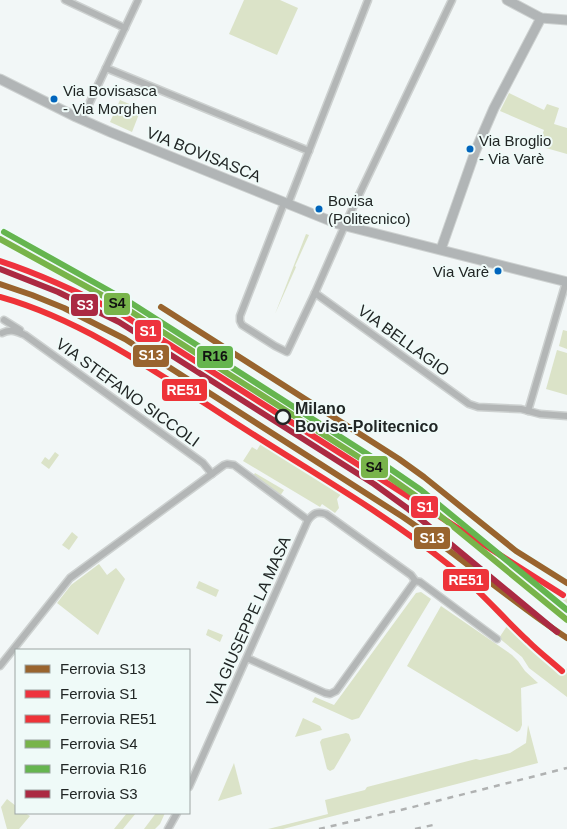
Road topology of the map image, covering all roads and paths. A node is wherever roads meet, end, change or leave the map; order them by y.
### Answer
1 (65, 0) edge
2 (138, 0) edge
3 (368, 0) edge
4 (452, 0) edge
5 (507, 0) edge
6 (541, 18) junction
7 (567, 20) edge
8 (125, 28) junction
9 (106, 68) junction
10 (0, 79) edge
11 (82, 120) junction
12 (309, 151) junction
13 (286, 203) junction
14 (345, 226) junction
15 (441, 249) junction
16 (567, 281) edge
17 (315, 293) junction
18 (2, 318) edge
19 (1, 334) edge
20 (25, 335) junction
21 (528, 411) junction
22 (567, 416) edge
23 (212, 474) junction
24 (308, 520) junction
25 (415, 581) junction
26 (497, 639) dead end
27 (247, 658) junction
28 (0, 666) edge
29 (190, 785) edge
30 (176, 814) edge
31 (168, 829) edge

1 - 8 street
2 - 8 street
3 - 12 street
4 - 14 street
5 - 6 street
6 - 7 street
6 - 15 street
8 - 9 street
9 - 11 street
9 - 12 street
10 - 11 street, VIA BOVISASCA
11 - 13 street, VIA BOVISASCA
12 - 13 street
13 - 14 street, VIA BOVISASCA
13 - 17 street
14 - 15 street, VIA BOVISASCA
14 - 17 street
15 - 16 street, VIA BOVISASCA
16 - 21 street
17 - 21 street, VIA BELLAGIO
18 - 19 street
18 - 20 street, VIA STEFANO SICCOLI
19 - 20 street
20 - 23 street, VIA STEFANO SICCOLI
21 - 22 street
23 - 24 street
23 - 28 street
24 - 25 street
24 - 27 street, VIA GIUSEPPE LA MASA
25 - 26 street
25 - 27 street
27 - 29 street, VIA GIUSEPPE LA MASA
30 - 31 street

